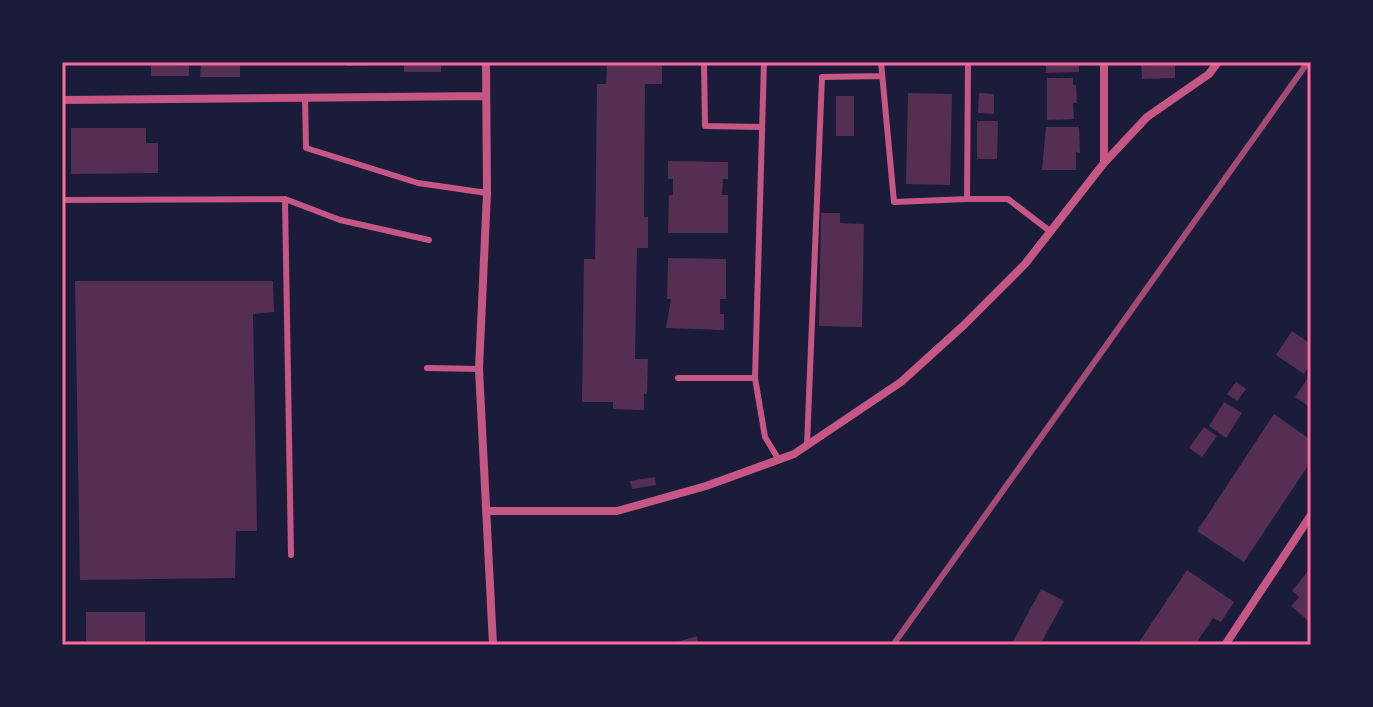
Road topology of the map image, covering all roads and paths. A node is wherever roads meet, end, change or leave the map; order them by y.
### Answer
1 (486, 62) edge
2 (704, 62) edge
3 (764, 62) edge
4 (881, 62) edge
5 (968, 62) edge
6 (1104, 62) edge
7 (1218, 62) edge
8 (882, 76) junction
9 (486, 96) junction
10 (305, 97) junction
11 (62, 100) edge
12 (762, 127) junction
13 (1104, 163) junction
14 (487, 193) junction
15 (285, 199) junction
16 (967, 199) junction
17 (62, 200) edge
18 (1051, 232) junction
19 (429, 240) dead end
20 (427, 368) dead end
21 (479, 369) junction
22 (678, 378) dead end
23 (755, 378) junction
24 (807, 445) junction
25 (779, 460) junction
26 (486, 511) junction
27 (1311, 515) edge
28 (291, 555) dead end
29 (493, 645) edge
30 (1225, 645) edge

1 - 9 street
2 - 12 lane
3 - 12 lane
4 - 8 lane
5 - 16 lane
6 - 13 street
7 - 13 street
8 - 16 lane
8 - 24 lane
9 - 10 street
9 - 14 street
10 - 11 street
10 - 14 lane
12 - 23 lane
13 - 18 street
14 - 21 street
15 - 17 lane
15 - 19 lane
15 - 28 lane
16 - 18 lane
18 - 24 street
20 - 21 lane
21 - 26 street
22 - 23 lane
23 - 25 lane
24 - 25 street
25 - 26 street
26 - 29 street
27 - 30 street

